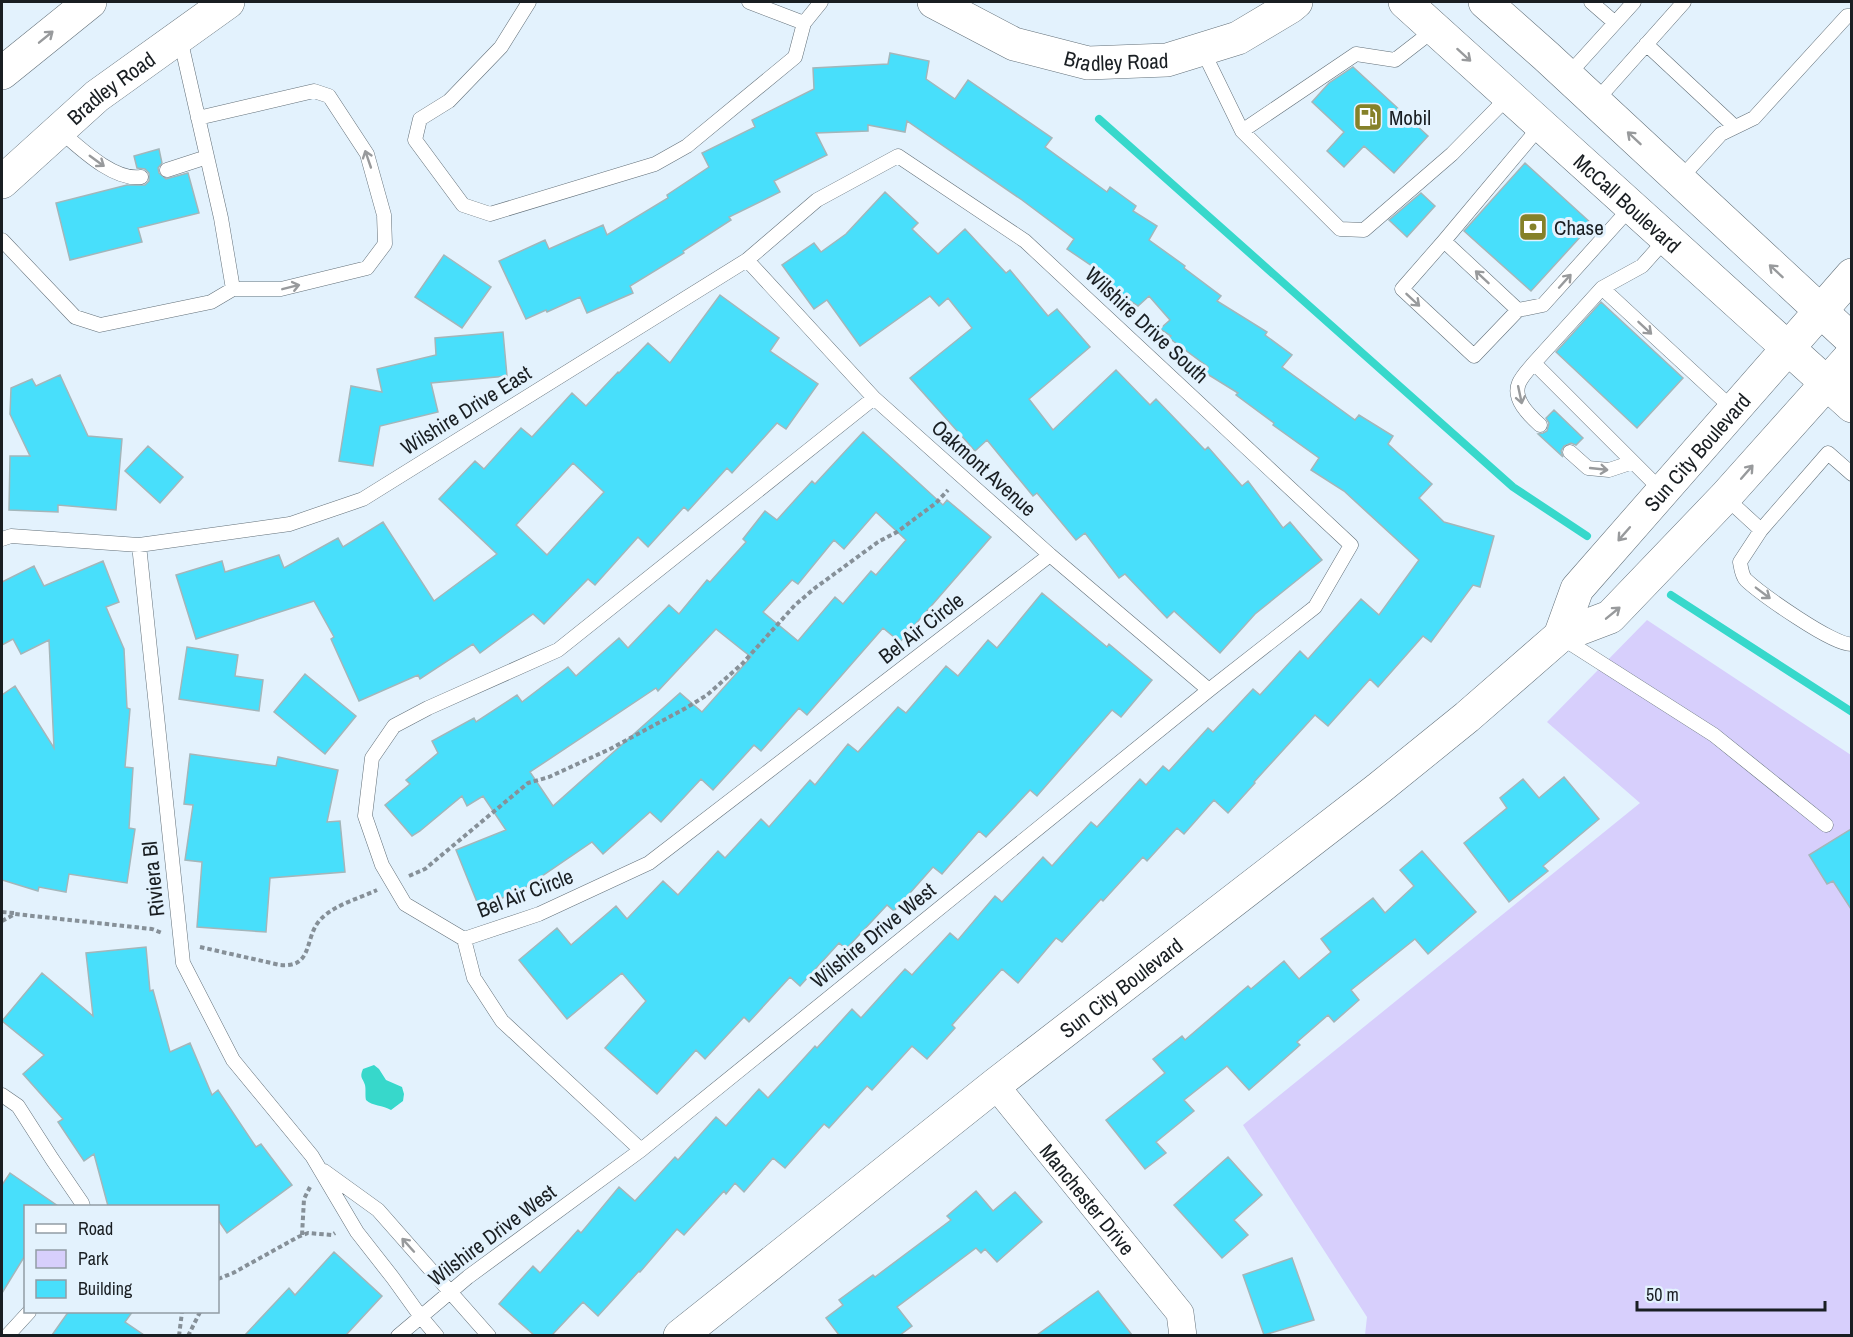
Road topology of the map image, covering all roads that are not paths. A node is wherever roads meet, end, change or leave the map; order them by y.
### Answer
1 (90, 2) edge
2 (228, 2) edge
3 (530, 2) edge
4 (749, 2) edge
5 (821, 2) edge
6 (934, 2) edge
7 (1296, 2) edge
8 (1405, 2) edge
9 (1485, 2) edge
10 (1591, 2) edge
11 (1634, 2) edge
12 (1684, 2) edge
13 (1851, 16) edge
14 (804, 22) junction
15 (1614, 22) junction
16 (1435, 29) junction
17 (179, 36) junction
18 (1646, 44) junction
19 (1202, 50) junction
20 (2, 73) edge
21 (1567, 76) junction
22 (1509, 96) junction
23 (1595, 102) junction
24 (198, 118) junction
25 (1542, 124) junction
26 (1735, 127) junction
27 (59, 130) junction
28 (1242, 131) junction
29 (898, 156) joint
30 (207, 157) junction
31 (167, 170) dead end
32 (141, 177) dead end
33 (1679, 180) junction
34 (2, 182) edge
35 (1632, 206) junction
36 (1667, 238) junction
37 (2, 240) edge
38 (1444, 241) junction
39 (747, 260) junction
40 (1851, 275) edge
41 (1602, 288) junction
42 (233, 289) junction
43 (1518, 310) junction
44 (1819, 311) junction
45 (1851, 340) edge
46 (1787, 347) junction
47 (1851, 355) edge
48 (1534, 363) junction
49 (1826, 382) junction
50 (874, 399) junction
51 (1851, 406) edge
52 (1733, 409) junction
53 (1540, 424) dead end
54 (1570, 452) dead end
55 (1633, 462) junction
56 (1851, 474) edge
57 (1662, 490) junction
58 (1725, 497) junction
59 (1761, 530) junction
60 (2, 539) edge
61 (139, 545) junction
62 (1351, 545) joint
63 (1050, 555) junction
64 (1560, 636) junction
65 (1851, 644) edge
66 (1209, 690) junction
67 (1827, 825) dead end
68 (465, 939) junction
69 (995, 1085) junction
70 (2, 1095) edge
71 (641, 1150) junction
72 (320, 1168) junction
73 (83, 1205) edge
74 (450, 1292) junction
75 (27, 1313) edge
76 (421, 1317) junction
77 (1181, 1324) edge
78 (7, 1335) edge
79 (398, 1335) edge
80 (437, 1335) edge
81 (489, 1335) edge
82 (680, 1335) edge

20 -> 1 main road
2 - 17 main road, Bradley Road
3 - 14 lane
4 - 14 lane
5 - 14 lane
6 - 19 main road, Bradley Road
7 - 19 main road, Bradley Road
8 - 16 main road, McCall Boulevard
9 - 21 main road
10 - 15 lane
11 - 15 lane
12 - 18 lane
13 - 26 lane
15 - 21 lane
16 -> 22 main road, McCall Boulevard
16 - 28 lane
17 - 24 lane
17 - 27 main road, Bradley Road
18 - 23 lane
18 - 26 lane
19 - 28 lane
21 - 23 main road
22 - 25 main road, McCall Boulevard
22 - 28 lane
33 -> 23 main road
24 - 30 lane
42 -> 24 lane
25 - 35 main road, McCall Boulevard
25 - 38 lane
26 - 33 lane
27 -> 32 lane
27 - 34 main road, Bradley Road
29 - 39 lane, Wilshire Drive East
29 - 62 lane, Wilshire Drive South
30 - 31 lane
30 - 42 lane
44 -> 33 main road
35 - 36 main road, McCall Boulevard
43 -> 35 lane
36 - 41 lane
36 - 46 main road, McCall Boulevard
37 - 42 lane
43 -> 38 lane
38 -> 43 lane
39 - 50 lane, Oakmont Avenue
39 - 61 lane, Wilshire Drive East
40 - 44 main road, Sun City Boulevard
41 - 48 lane
41 -> 52 lane
44 - 45 main road
44 - 46 main road, Sun City Boulevard
46 - 49 main road, McCall Boulevard
46 - 52 main road, Sun City Boulevard
47 - 49 main road, Sun City Boulevard
48 -> 53 lane
48 - 55 lane
49 - 51 main road, McCall Boulevard
58 -> 49 main road, Sun City Boulevard
50 - 63 lane, Oakmont Avenue
50 - 68 lane, Bel Air Circle
52 - 57 main road, Sun City Boulevard
54 -> 55 lane
55 - 57 lane
56 - 59 lane
57 -> 64 main road, Sun City Boulevard
58 - 59 lane
64 -> 58 main road, Sun City Boulevard
59 -> 65 lane
60 - 61 lane, Wilshire Drive East
61 - 72 lane, Riviera Bl
62 - 66 lane, Wilshire Drive West
63 - 66 lane, Oakmont Avenue
63 - 68 lane, Bel Air Circle
64 - 67 lane
64 - 69 main road, Sun City Boulevard
66 - 71 lane, Wilshire Drive West
68 - 71 lane
69 - 77 street, Manchester Drive
69 - 82 main road, Sun City Boulevard
70 - 73 lane
71 - 74 lane, Wilshire Drive West
74 -> 72 lane, Riviera Bl
72 - 76 lane, Riviera Bl
74 - 76 lane, Wilshire Drive West
74 - 81 lane, Riviera Bl
75 - 78 lane
76 - 79 lane, Wilshire Drive West
76 - 80 lane, Riviera Bl

